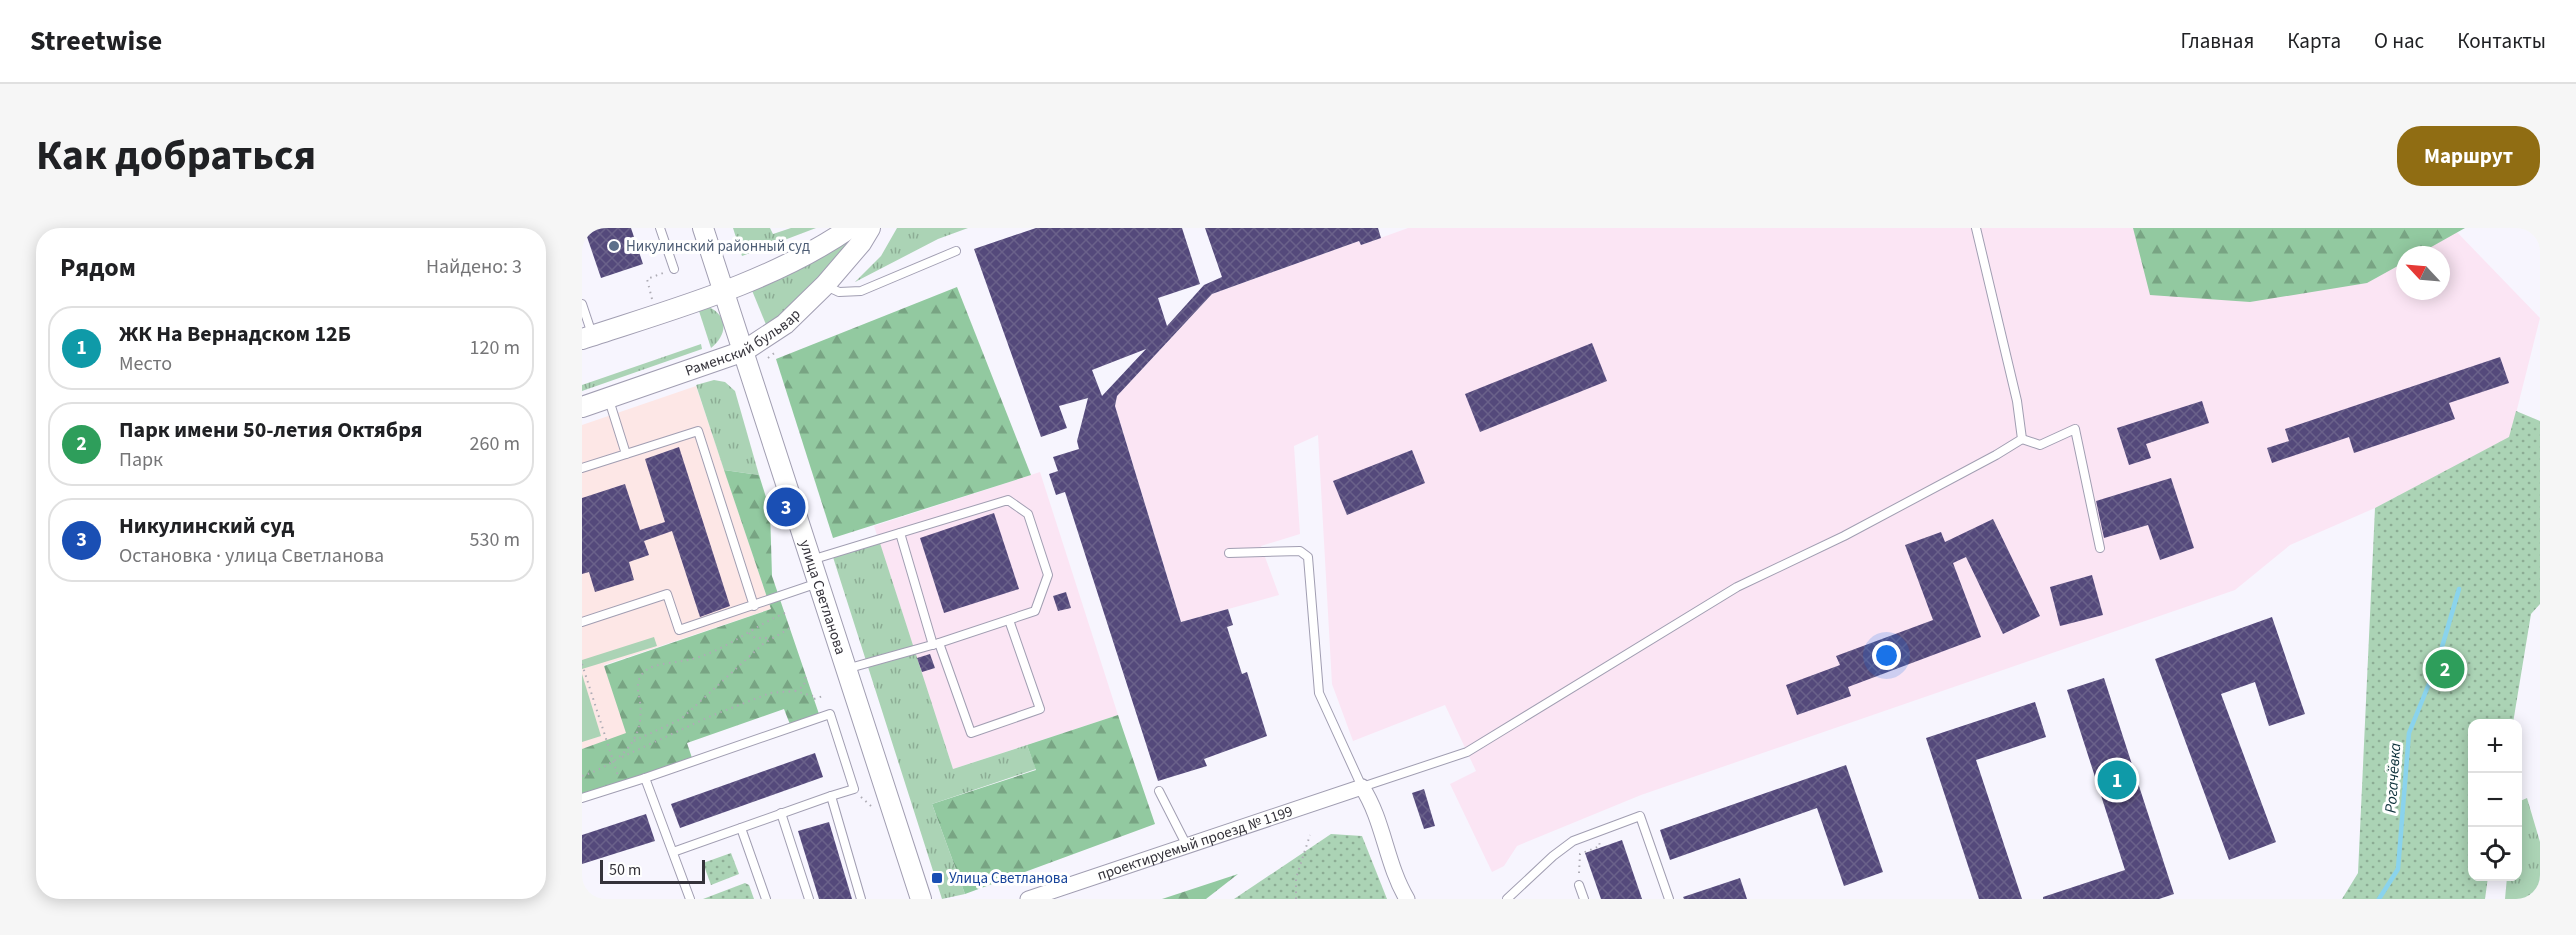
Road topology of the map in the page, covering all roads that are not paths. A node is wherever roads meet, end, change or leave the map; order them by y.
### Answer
1 (660, 228) edge
2 (703, 228) edge
3 (850, 228) edge
4 (870, 228) edge
5 (1976, 228) edge
6 (956, 251) dead end
7 (674, 269) road end
8 (825, 285) junction
9 (724, 291) junction
10 (582, 304) edge
11 (587, 337) edge
12 (744, 351) junction
13 (608, 399) junction
14 (582, 407) edge
15 (2022, 439) junction
16 (626, 454) junction
17 (582, 468) edge
18 (900, 533) junction
19 (2100, 548) dead end
20 (1229, 553) dead end
21 (811, 560) junction
22 (818, 583) junction
23 (754, 606) junction
24 (1009, 620) junction
25 (582, 622) edge
26 (936, 644) junction
27 (845, 670) junction
28 (645, 778) junction
29 (1362, 787) junction
30 (1159, 791) dead end
31 (831, 796) junction
32 (582, 798) edge
33 (781, 813) junction
34 (741, 828) junction
35 (1187, 846) junction
36 (674, 852) junction
37 (1578, 885) road end
38 (690, 899) edge
39 (766, 899) edge
40 (809, 899) edge
41 (861, 899) edge
42 (921, 899) edge
43 (1028, 899) edge
44 (1407, 899) edge
45 (1507, 899) edge
46 (1584, 899) edge
47 (1669, 899) edge

1 - 7 lane
2 - 9 street, улица Светланова
3 - 9 street
4 - 8 street, Раменский бульвар
5 - 15 lane
6 - 8 lane
8 - 12 street, Раменский бульвар
9 - 11 street
9 - 12 street, улица Светланова
10 - 11 lane
12 - 13 street, Раменский бульвар
12 - 21 street, улица Светланова
13 - 14 street, Раменский бульвар
13 - 16 lane
15 - 19 lane
15 - 29 lane
16 - 17 lane
16 - 23 lane
18 - 21 lane
18 - 24 lane
18 - 26 lane
20 - 29 lane
21 - 22 street, улица Светланова
22 - 23 lane
22 - 27 street, улица Светланова
23 - 25 lane
24 - 26 lane
24 - 26 lane
26 - 27 lane
27 - 42 street, улица Светланова
28 - 31 lane
28 - 32 lane
28 - 36 lane
29 - 35 street, проектируемый проезд № 1199
29 - 44 street
30 - 35 lane
31 - 33 lane
31 - 41 lane
33 - 34 lane
33 - 40 lane
34 - 36 lane
34 - 39 lane
35 - 43 street, проектируемый проезд № 1199
36 - 38 lane
37 - 46 lane
45 - 47 lane

